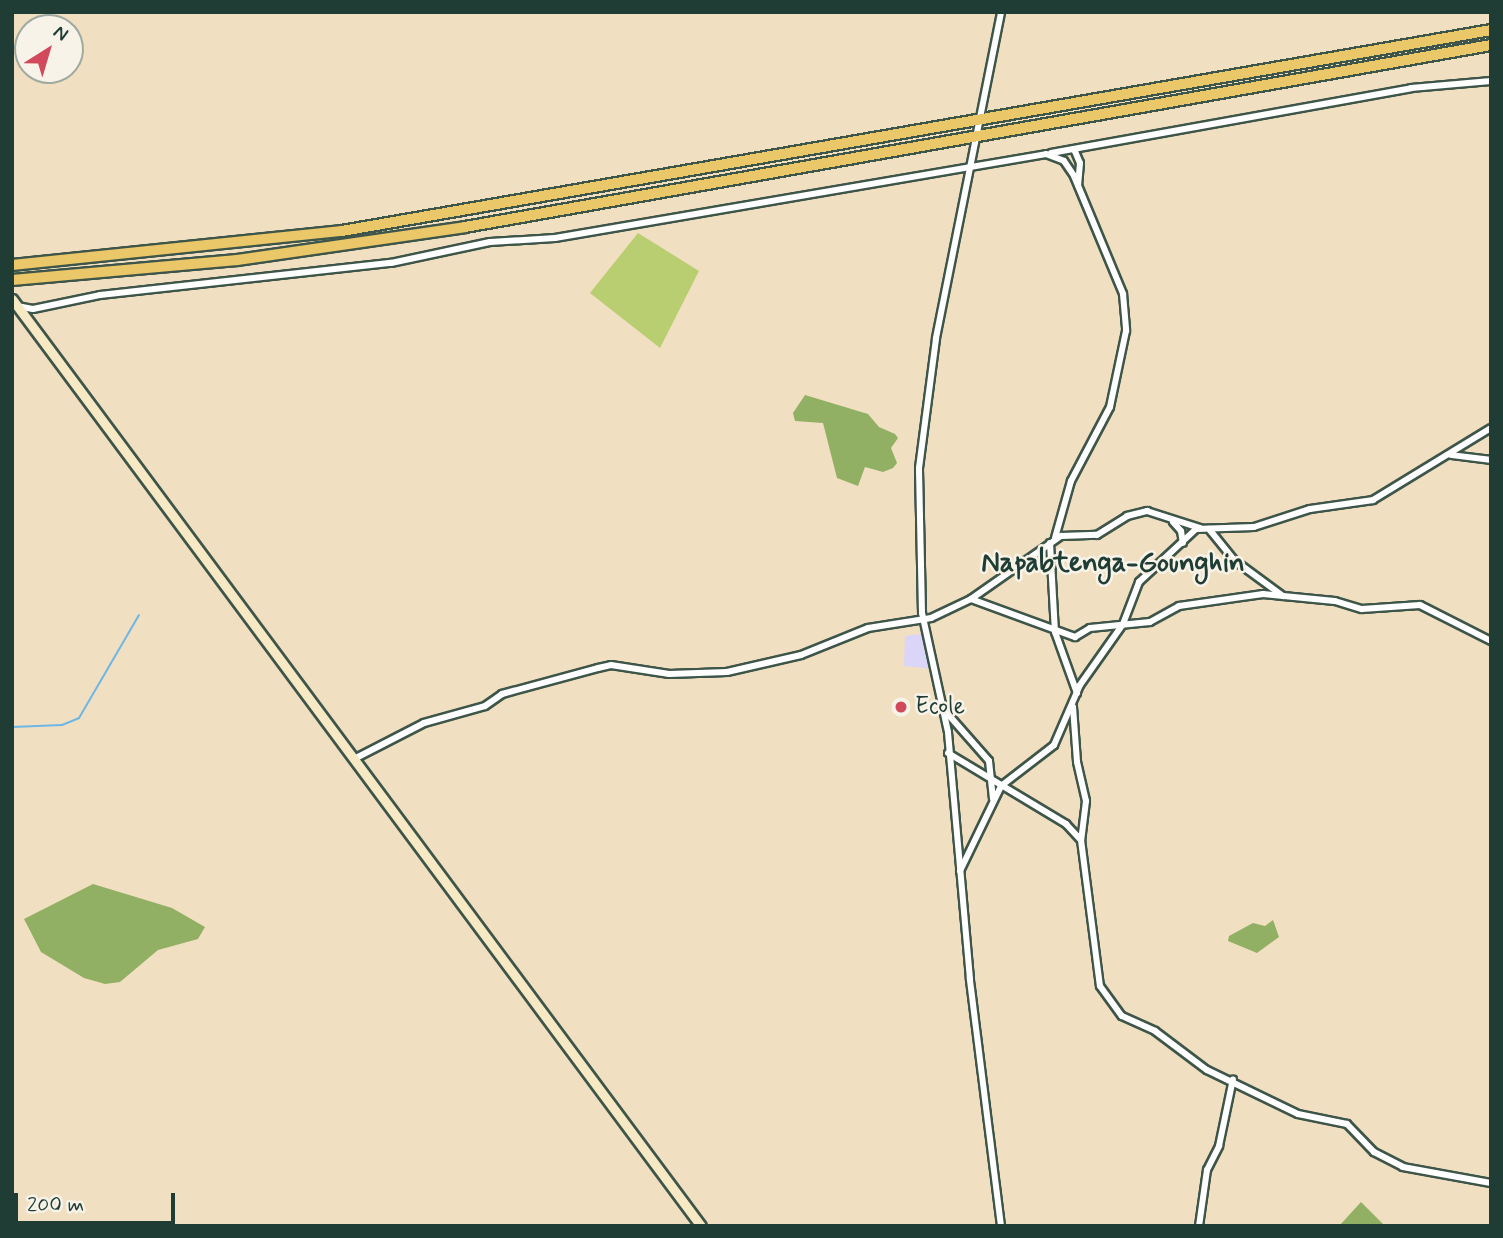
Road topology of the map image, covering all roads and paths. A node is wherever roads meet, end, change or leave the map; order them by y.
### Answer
1 (1001, 12) edge
2 (1491, 30) edge
3 (1491, 45) edge
4 (1491, 81) edge
5 (981, 119) junction
6 (978, 135) junction
7 (1074, 149) junction
8 (1046, 154) junction
9 (971, 166) junction
10 (1078, 187) junction
11 (12, 265) edge
12 (12, 280) edge
13 (15, 303) edge
14 (1491, 428) edge
15 (1451, 455) junction
16 (1491, 460) edge
17 (1172, 522) junction
18 (1200, 528) junction
19 (1209, 529) junction
20 (1052, 541) junction
21 (1182, 544) junction
22 (1285, 597) junction
23 (971, 599) junction
24 (924, 619) junction
25 (1123, 624) junction
26 (1055, 632) junction
27 (1491, 641) edge
28 (1077, 693) junction
29 (1073, 707) junction
30 (945, 710) junction
31 (947, 752) junction
32 (356, 758) junction
33 (994, 778) junction
34 (1002, 784) junction
35 (993, 800) junction
36 (1081, 840) junction
37 (959, 872) junction
38 (1233, 1079) junction
39 (1491, 1183) edge
40 (701, 1226) edge
41 (1000, 1226) edge
42 (1199, 1226) edge

1 - 5 street
2 - 5 highway
3 - 6 highway
4 - 7 street
5 - 6 street
5 - 11 highway
6 - 9 street
6 - 12 highway
7 - 8 street
7 - 10 street
8 - 9 street
8 - 10 street
9 - 13 street
9 - 24 street
10 - 20 street
13 - 32 street
14 - 15 street
15 - 16 street
15 - 19 street
17 - 18 street
17 - 20 street
17 - 21 street
18 - 19 street
18 - 21 street
19 - 22 street
20 - 23 street
20 - 26 street
21 - 25 street
22 - 25 street
22 - 27 street
23 - 24 street
23 - 26 street
24 - 30 street
24 - 32 street
25 - 26 street
25 - 28 street
26 - 28 street
28 - 29 street
29 - 34 street
29 - 36 street
30 - 31 street
30 - 33 street
31 - 33 street
31 - 37 street
32 - 40 street
33 - 34 street
33 - 35 street
34 - 35 street
34 - 36 street
35 - 37 street
36 - 38 street
37 - 41 street
38 - 39 street
38 - 42 street

